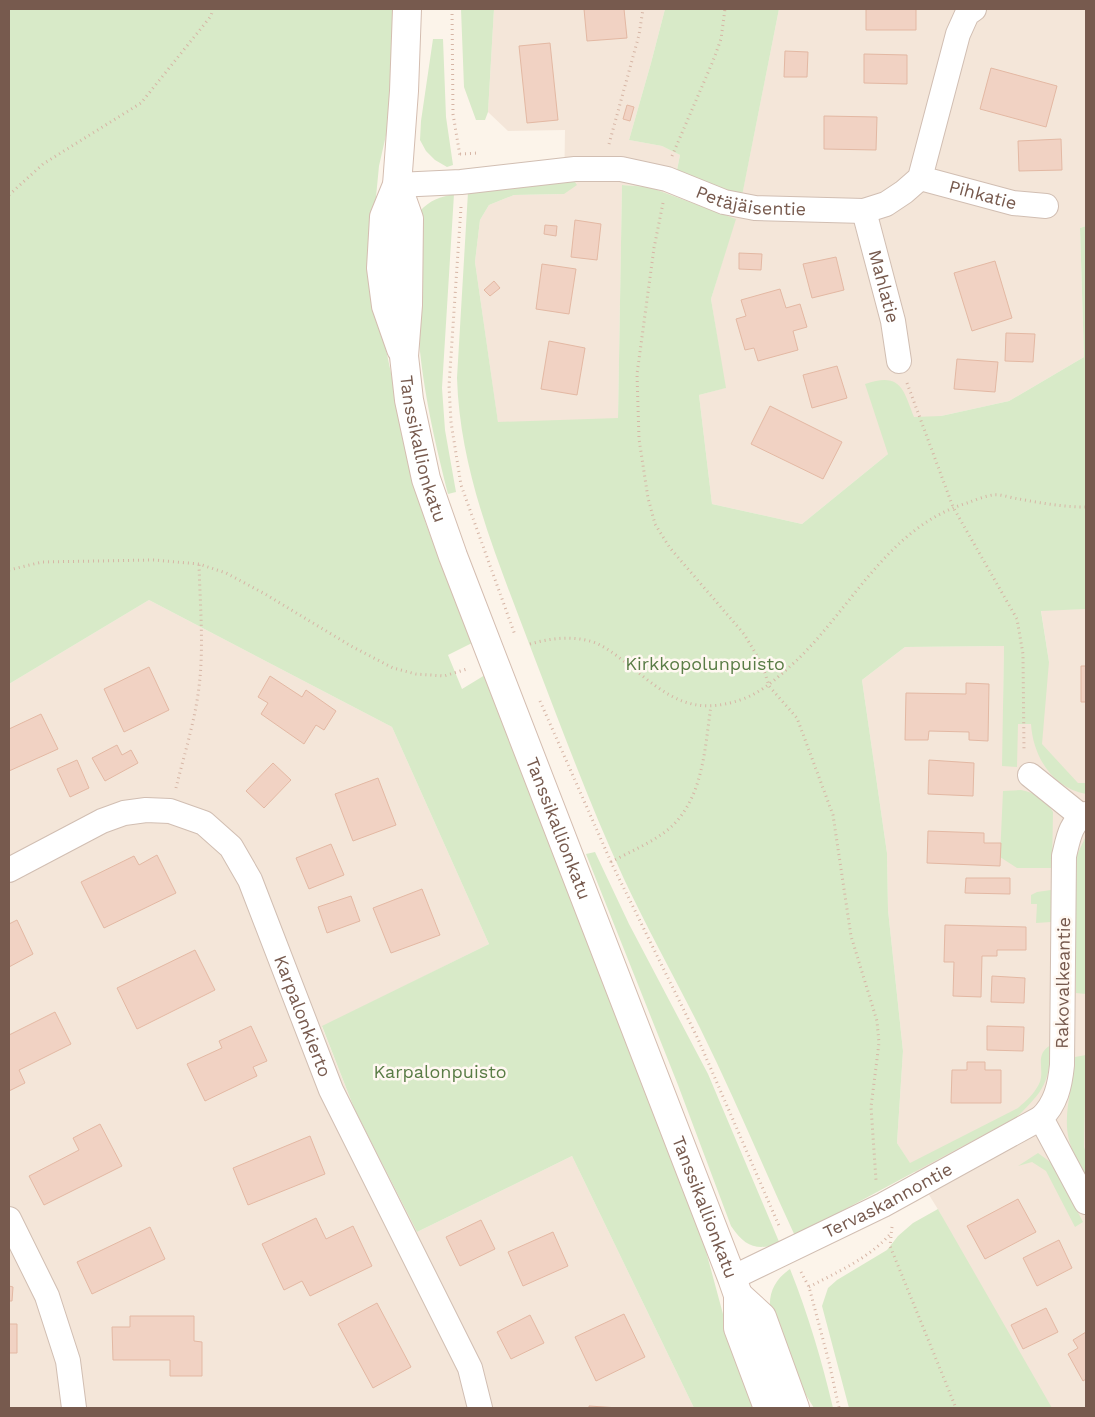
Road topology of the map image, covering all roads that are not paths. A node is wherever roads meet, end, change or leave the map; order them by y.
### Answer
1 (407, 9) edge
2 (974, 9) edge
3 (920, 178) junction
4 (397, 185) junction
5 (1046, 206) dead end
6 (864, 211) junction
7 (899, 361) road end
8 (1030, 775) road end
9 (1084, 815) edge
10 (9, 870) edge
11 (1041, 1118) junction
12 (1086, 1202) edge
13 (9, 1219) edge
14 (735, 1287) junction
15 (74, 1408) edge
16 (480, 1408) edge
17 (768, 1408) edge
18 (795, 1408) edge

1 - 4 street, Tanssikallionkatu
2 - 3 street
3 - 5 street, Pihkatie
3 - 6 street, Petäjäisentie
4 - 6 street, Petäjäisentie
4 - 14 street, Tanssikallionkatu
6 - 7 street, Mahlatie
8 - 9 street, Rakovalkeantie
9 - 11 street, Rakovalkeantie
10 - 16 street, Karpalonkierto
11 - 12 street
11 - 14 street, Tervaskannontie
13 - 15 street
14 - 17 street, Tanssikallionkatu
14 - 18 street, Tanssikallionkatu

